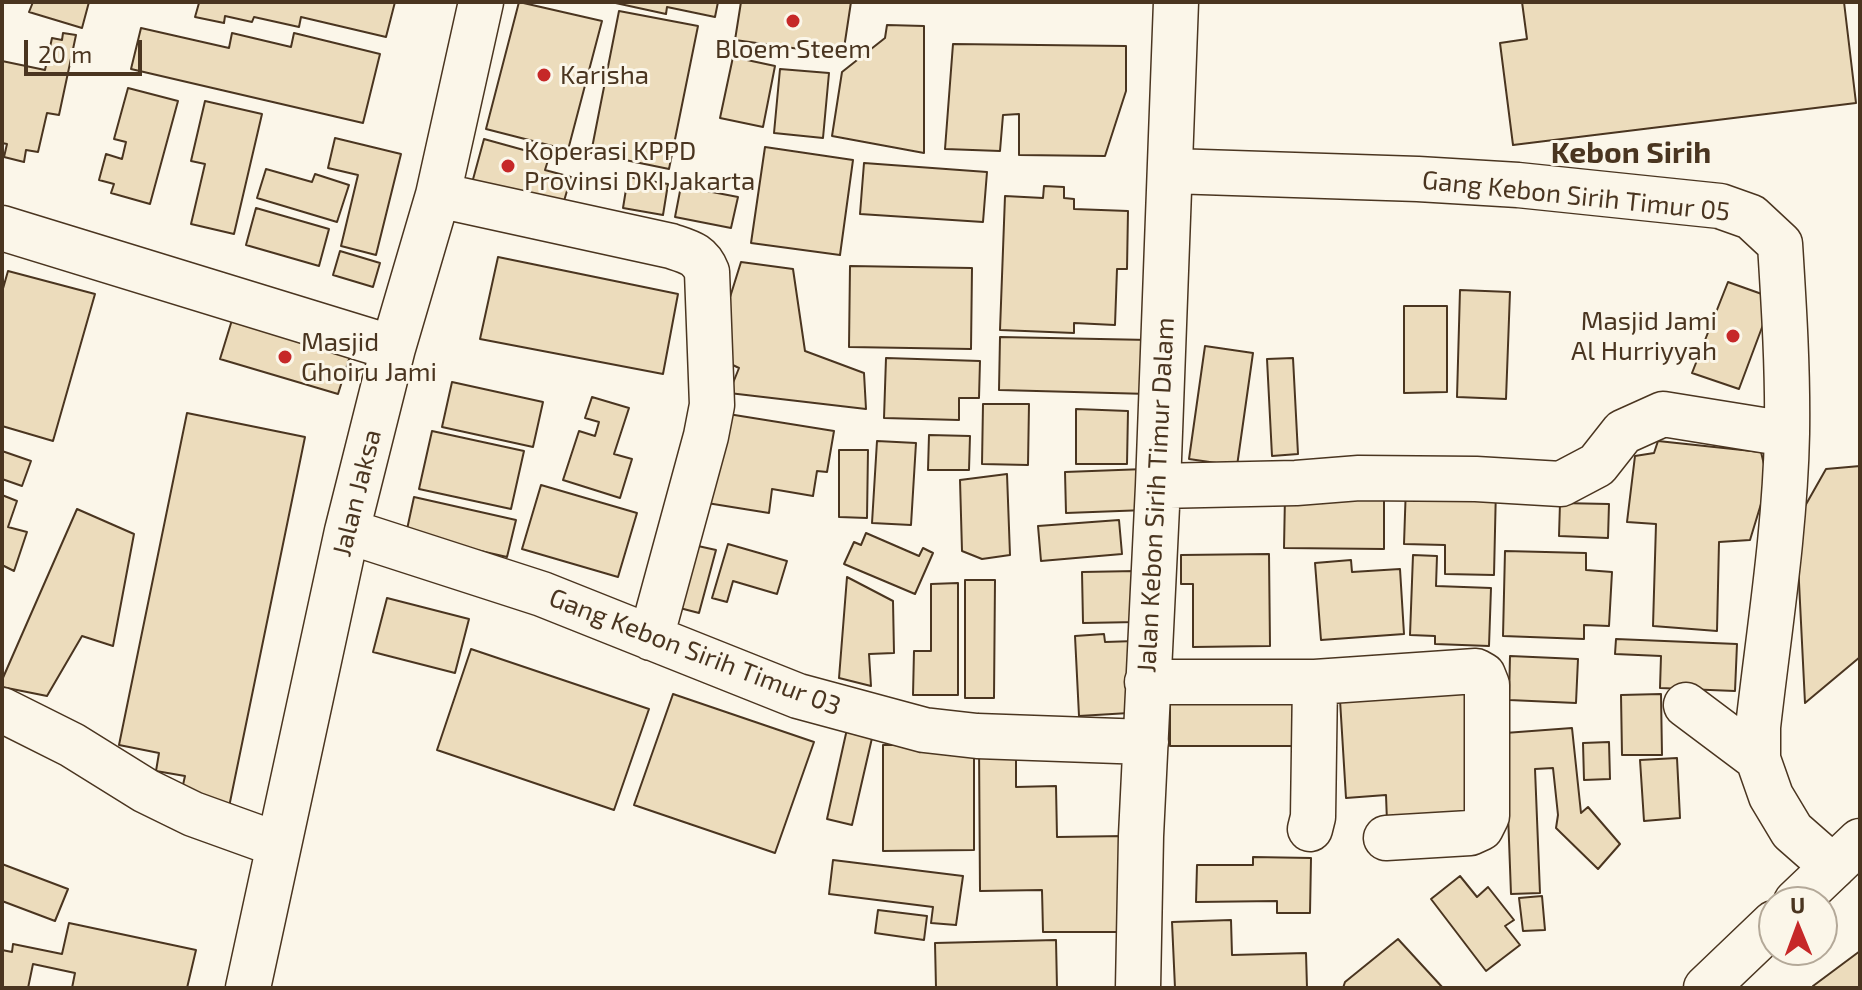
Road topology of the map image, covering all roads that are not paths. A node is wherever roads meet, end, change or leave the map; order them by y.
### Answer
1 (481, 2) edge
2 (1176, 2) edge
3 (1171, 171) junction
4 (438, 195) junction
5 (2, 228) edge
6 (393, 348) junction
7 (1787, 434) junction
8 (1158, 486) junction
9 (347, 531) junction
10 (651, 638) junction
11 (1147, 682) junction
12 (1315, 682) junction
13 (1686, 705) dead end
14 (2, 710) edge
15 (1146, 742) junction
16 (1758, 759) junction
17 (1310, 829) dead end
18 (1386, 838) dead end
19 (279, 845) junction
20 (1847, 854) edge
21 (1813, 886) edge
22 (1758, 938) edge
23 (248, 988) edge
24 (1138, 988) edge
25 (1706, 988) edge

1 - 4 street, Jalan Jaksa
2 - 3 street, Jalan Kebon Sirih Timur Dalam
3 - 7 street, Gang Kebon Sirih Timur 05
3 - 8 street, Jalan Kebon Sirih Timur Dalam
4 - 6 street, Jalan Jaksa
4 - 10 street
5 - 6 street
6 - 9 street, Jalan Jaksa
7 - 8 street
7 - 16 street, Gang Kebon Sirih Timur 05
8 - 11 street, Jalan Kebon Sirih Timur Dalam
9 - 10 street, Gang Kebon Sirih Timur 03
9 - 19 street, Jalan Jaksa
10 - 15 street, Gang Kebon Sirih Timur 03
11 - 12 street
11 - 15 street, Jalan Kebon Sirih Timur Dalam
12 - 17 street
12 - 18 street
13 - 16 street
14 - 19 street
15 - 24 street, Jalan Kebon Sirih Timur Dalam
16 - 20 street
19 - 23 street, Jalan Jaksa
20 - 21 street
22 - 25 street

